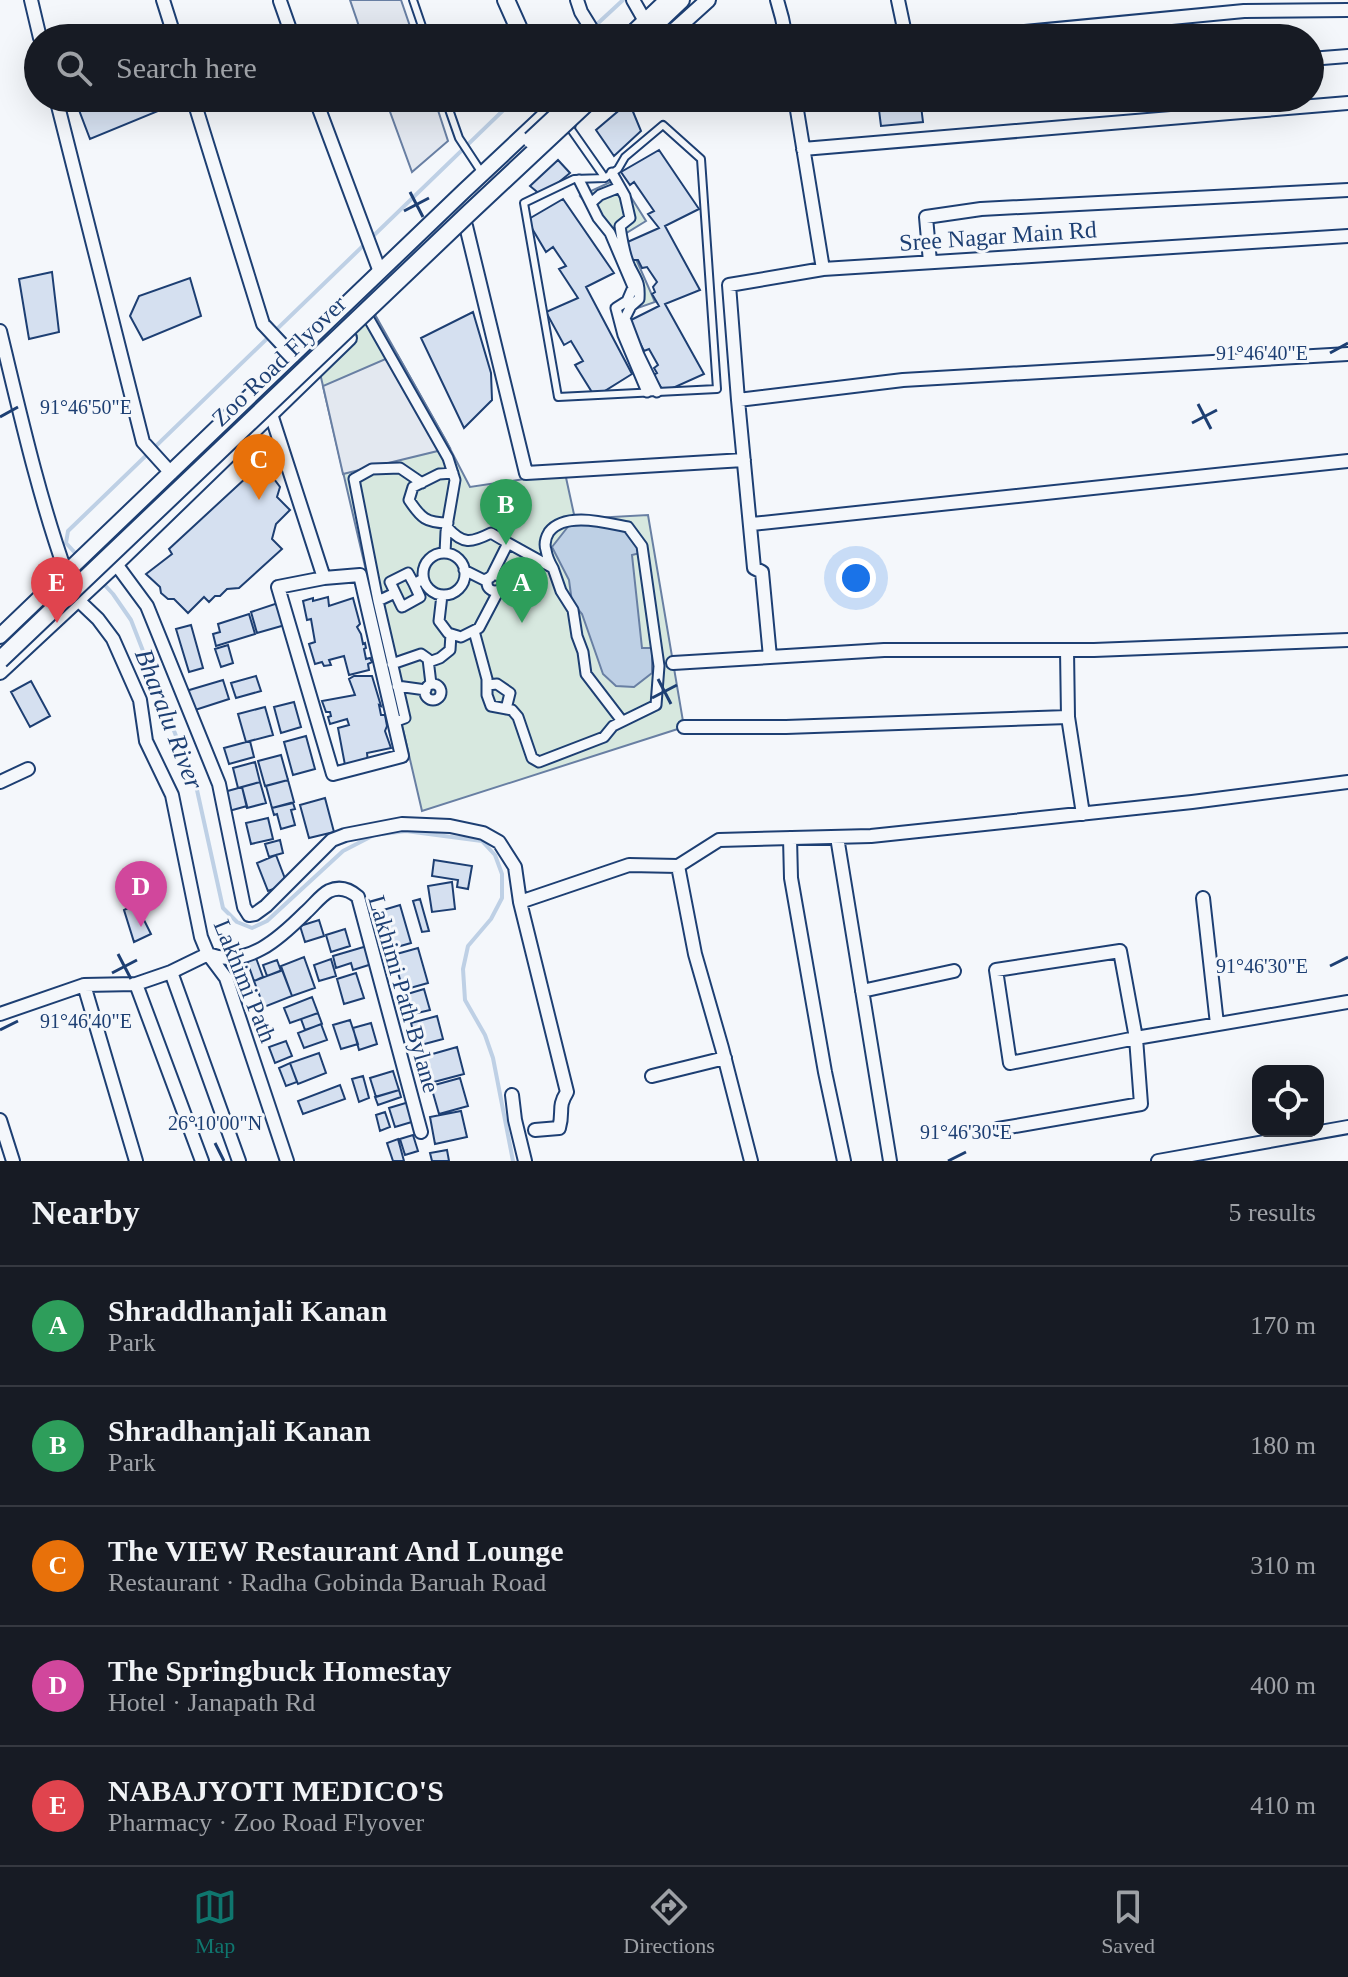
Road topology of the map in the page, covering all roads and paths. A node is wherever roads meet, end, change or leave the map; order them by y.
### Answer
1 (31, 0) edge
2 (163, 0) edge
3 (413, 0) edge
4 (506, 0) edge
5 (577, 0) edge
6 (633, 0) edge
7 (667, 0) edge
8 (681, 0) edge
9 (695, 0) edge
10 (708, 0) edge
11 (777, 0) edge
12 (898, 0) edge
13 (280, 1) edge
14 (1348, 10) edge
15 (684, 22) joint
16 (37, 24) edge
17 (171, 24) edge
18 (288, 24) edge
19 (421, 24) edge
20 (517, 24) edge
21 (588, 24) edge
22 (641, 24) edge
23 (648, 24) edge
24 (651, 24) edge
25 (670, 24) edge
26 (682, 24) edge
27 (783, 24) edge
28 (903, 24) edge
29 (1109, 24) edge
30 (1348, 56) edge
31 (1324, 58) edge
32 (1348, 103) edge
33 (1324, 105) edge
34 (60, 112) edge
35 (197, 112) edge
36 (320, 112) edge
37 (450, 112) edge
38 (544, 112) edge
39 (561, 112) edge
40 (561, 112) edge
41 (577, 112) edge
42 (587, 112) edge
43 (797, 112) edge
44 (1241, 112) edge
45 (570, 128) junction
46 (803, 149) junction
47 (482, 173) junction
48 (608, 175) junction
49 (579, 180) junction
50 (620, 187) junction
51 (1348, 190) edge
52 (591, 203) junction
53 (466, 226) junction
54 (1348, 236) edge
55 (930, 262) junction
56 (823, 269) junction
57 (380, 272) junction
58 (369, 319) junction
59 (0, 331) edge
60 (1348, 354) edge
61 (293, 356) junction
62 (652, 392) junction
63 (738, 400) junction
64 (271, 414) junction
65 (744, 460) junction
66 (1348, 461) edge
67 (171, 473) junction
68 (453, 473) junction
69 (422, 483) junction
70 (752, 524) junction
71 (448, 525) junction
72 (508, 543) junction
73 (445, 553) junction
74 (114, 566) junction
75 (553, 568) junction
76 (68, 570) junction
77 (464, 570) junction
78 (324, 578) junction
79 (488, 581) junction
80 (418, 582) junction
81 (395, 593) junction
82 (83, 595) junction
83 (442, 595) junction
84 (378, 601) junction
85 (474, 631) junction
86 (451, 634) junction
87 (0, 636) edge
88 (1348, 640) edge
89 (1067, 650) junction
90 (770, 657) junction
91 (0, 660) edge
92 (429, 662) junction
93 (673, 663) dead end
94 (392, 664) junction
95 (0, 672) edge
96 (487, 685) junction
97 (397, 686) junction
98 (506, 709) junction
99 (1068, 717) junction
100 (622, 721) junction
101 (394, 722) junction
102 (684, 727) dead end
103 (28, 769) dead end
104 (0, 782) edge
105 (1348, 782) edge
106 (1083, 814) junction
107 (837, 837) junction
108 (790, 838) junction
109 (678, 866) junction
110 (1203, 898) dead end
111 (520, 902) junction
112 (208, 954) junction
113 (954, 971) dead end
114 (171, 972) junction
115 (136, 984) junction
116 (84, 985) junction
117 (862, 991) junction
118 (0, 996) edge
119 (1348, 1002) edge
120 (4, 1012) edge
121 (1217, 1024) junction
122 (1136, 1038) junction
123 (725, 1058) junction
124 (652, 1076) dead end
125 (512, 1095) dead end
126 (0, 1120) edge
127 (1348, 1127) edge
128 (998, 1129) dead end
129 (535, 1130) dead end
130 (421, 1132) dead end
131 (13, 1161) edge
132 (136, 1161) edge
133 (202, 1161) edge
134 (239, 1161) edge
135 (287, 1161) edge
136 (525, 1161) edge
137 (751, 1161) edge
138 (844, 1161) edge
139 (890, 1161) edge
140 (1158, 1161) edge

1 - 16 street
2 - 17 street
3 - 19 lane
4 - 20 main road
5 - 21 street
6 - 22 street
7 - 23 street
8 - 24 main road
9 - 25 main road
10 - 15 street
11 - 27 street
12 - 28 street
13 - 18 street
14 - 29 street
15 - 26 street
30 - 31 street
32 - 33 street
34 - 67 street
35 - 61 street
36 - 57 street
37 - 47 lane
38 - 47 street
39 - 87 main road, Zoo Road Flyover, bridge
40 - 45 main road
41 - 91 main road, Zoo Road Flyover, bridge
42 - 45 street
43 - 46 street
44 - 46 street
45 - 48 lane
45 - 53 street
46 - 56 street
47 - 57 street
48 - 49 lane
48 - 50 street
48 - 62 lane
49 - 52 street
49 - 62 lane
50 - 52 street
50 - 62 street
51 - 55 street
52 - 62 street
53 - 58 street
53 - 65 street
54 - 55 street, Sree Nagar Main Rd
55 - 56 street, Sree Nagar Main Rd
56 - 63 street, Sree Nagar Main Rd
57 - 61 street
58 - 64 street
58 - 68 street
59 - 76 street
60 - 63 street
61 - 67 street
63 - 65 street
64 - 74 street
64 - 78 street
65 - 70 street
66 - 70 street
67 - 76 street
68 - 69 street
68 - 71 street
69 - 71 street
69 - 84 street
70 - 90 street
71 - 72 street
71 - 73 street
72 - 75 street
72 - 79 street
73 - 77 street
73 - 80 street
74 - 82 street
74 - 111 street
75 - 100 street
75 - 100 street
76 - 87 street
77 - 79 street
77 - 83 street
78 - 101 street
78 - 101 street
79 - 85 street
80 - 81 street
80 - 81 street
80 - 83 street
81 - 84 street
82 - 95 street
82 - 112 street, Lakhimi Path
83 - 86 street
84 - 94 street
85 - 86 street
85 - 96 street
86 - 92 street
88 - 89 street
89 - 90 street
89 - 99 street
90 - 93 street
92 - 94 street
92 - 97 street
94 - 97 street
96 - 98 street
96 - 98 street
97 - 101 street
98 - 100 street
99 - 102 street
99 - 106 street
103 - 104 street
105 - 106 street
106 - 107 street
107 - 108 street
107 - 117 street
108 - 109 street
108 - 138 street
109 - 111 street
109 - 123 street
110 - 121 street
111 - 129 street
112 - 114 street
112 - 130 street, Lakhimi Path Bylane
112 - 135 street, Lakhimi Path
113 - 117 street
114 - 115 street
114 - 134 street
115 - 116 street
115 - 133 street
116 - 120 street
116 - 132 street
117 - 139 street
118 - 120 street
119 - 121 street
121 - 122 street
122 - 122 street
122 - 128 street
123 - 124 street
123 - 137 street
125 - 136 street
126 - 131 street
127 - 140 street

